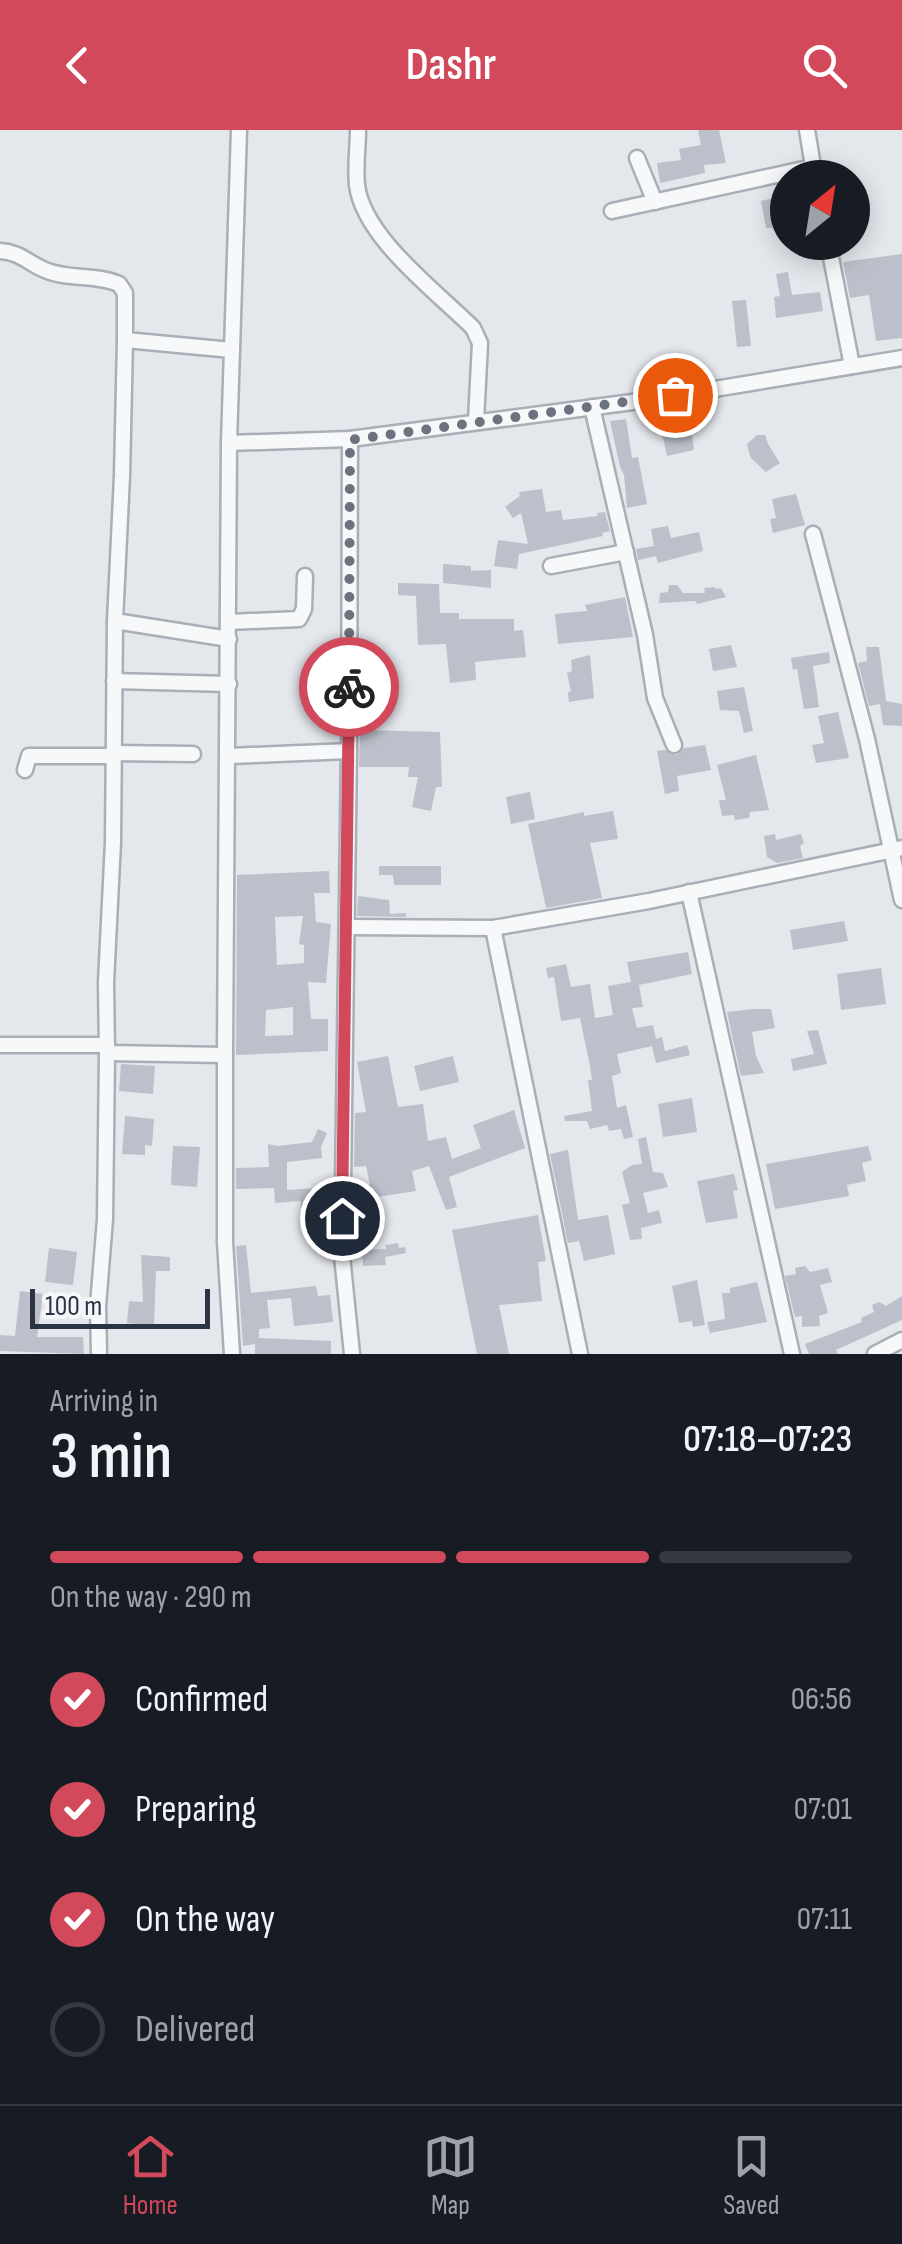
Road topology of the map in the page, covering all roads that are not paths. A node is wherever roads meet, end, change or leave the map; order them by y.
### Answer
1 (239, 130) edge
2 (358, 130) edge
3 (807, 130) edge
4 (637, 158) dead end
5 (812, 160) edge
6 (770, 180) edge
7 (655, 202) junction
8 (612, 212) dead end
9 (0, 251) edge
10 (831, 260) edge
11 (124, 340) junction
12 (232, 350) junction
13 (902, 358) edge
14 (852, 366) junction
15 (592, 408) junction
16 (476, 421) junction
17 (350, 440) junction
18 (230, 442) junction
19 (813, 534) dead end
20 (626, 552) junction
21 (551, 566) dead end
22 (305, 576) dead end
23 (114, 621) junction
24 (229, 622) junction
25 (229, 639) junction
26 (114, 681) junction
27 (229, 684) junction
28 (674, 744) dead end
29 (349, 751) junction
30 (114, 754) junction
31 (193, 754) dead end
32 (230, 756) junction
33 (25, 770) dead end
34 (897, 849) edge
35 (689, 892) junction
36 (902, 900) edge
37 (347, 928) junction
38 (493, 928) junction
39 (0, 1044) edge
40 (107, 1049) junction
41 (225, 1055) junction
42 (902, 1340) edge
43 (99, 1354) edge
44 (232, 1354) edge
45 (352, 1354) edge
46 (580, 1354) edge
47 (792, 1354) edge
48 (874, 1354) edge

1 - 12 street
2 - 16 street
3 - 5 street
4 - 7 street
6 - 7 street
7 - 8 street
9 - 11 street
10 - 14 street
11 - 12 street
11 - 23 street
12 - 18 street
13 - 14 street
14 - 15 street
15 - 16 street
15 - 20 street
16 - 17 street
17 - 18 street
17 - 29 street
18 - 24 street
19 - 34 street
20 - 21 street
20 - 28 street
22 - 24 street
23 - 25 street
23 - 26 street
24 - 25 street
25 - 27 street
26 - 27 street
26 - 30 street
27 - 32 street
29 - 32 street
29 - 37 street
30 - 31 street
30 - 33 street
30 - 40 street
32 - 41 street
34 - 35 street
34 - 36 street
35 - 38 street
35 - 47 street
37 - 38 street
37 - 45 street
38 - 46 street
39 - 40 street
40 - 41 street
40 - 43 street
41 - 44 street
42 - 48 street

